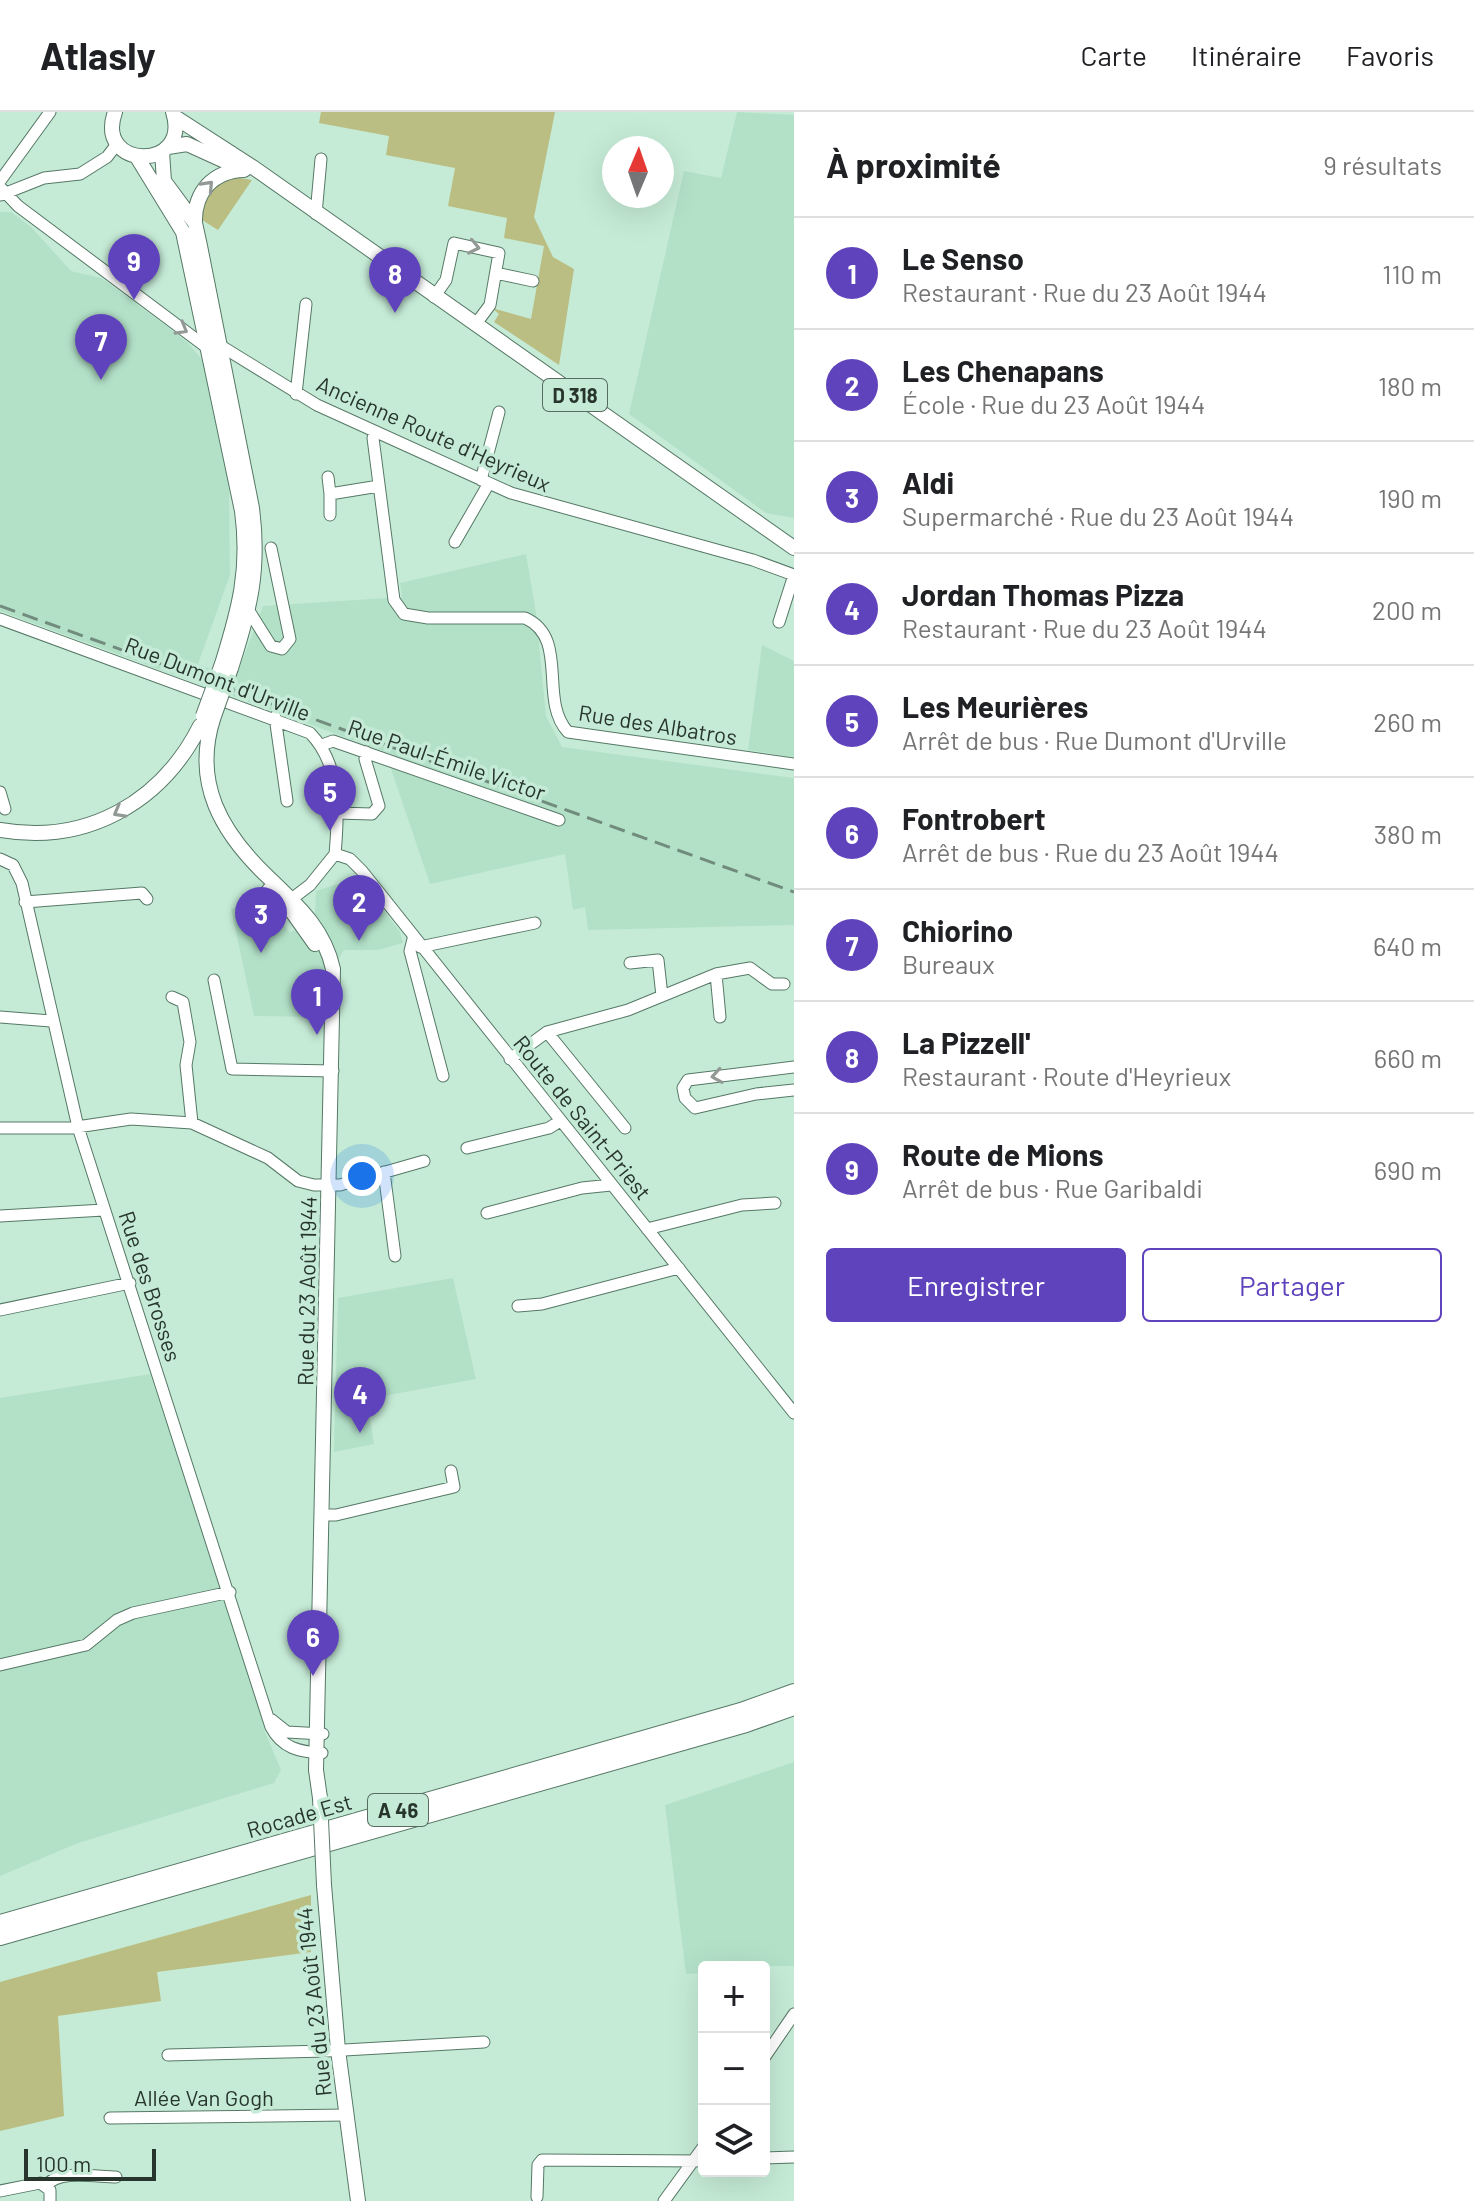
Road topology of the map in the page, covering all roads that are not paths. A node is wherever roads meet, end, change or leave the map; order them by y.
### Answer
1 (50, 112) edge
2 (115, 112) edge
3 (174, 114) edge
4 (117, 144) junction
5 (165, 150) junction
6 (137, 157) junction
7 (321, 159) dead end
8 (245, 170) junction
9 (281, 189) junction
10 (2, 190) edge
11 (316, 214) junction
12 (195, 223) junction
13 (496, 273) junction
14 (533, 281) dead end
15 (434, 297) junction
16 (306, 304) dead end
17 (475, 325) junction
18 (215, 348) junction
19 (249, 365) junction
20 (219, 366) junction
21 (296, 394) junction
22 (499, 412) dead end
23 (375, 432) junction
24 (328, 477) dead end
25 (485, 481) junction
26 (379, 486) junction
27 (330, 494) junction
28 (330, 515) dead end
29 (455, 542) dead end
30 (271, 548) dead end
31 (794, 548) edge
32 (245, 605) junction
33 (0, 619) edge
34 (779, 622) dead end
35 (275, 717) junction
36 (205, 720) junction
37 (322, 745) junction
38 (366, 752) junction
39 (794, 764) edge
40 (0, 792) edge
41 (287, 801) dead end
42 (5, 809) dead end
43 (336, 813) junction
44 (559, 820) dead end
45 (0, 830) edge
46 (335, 854) junction
47 (0, 859) edge
48 (147, 899) dead end
49 (25, 902) junction
50 (292, 905) junction
51 (535, 923) dead end
52 (417, 943) junction
53 (630, 963) dead end
54 (716, 974) junction
55 (214, 980) dead end
56 (784, 984) dead end
57 (662, 996) junction
58 (172, 997) dead end
59 (0, 1017) edge
60 (720, 1017) dead end
61 (51, 1021) junction
62 (547, 1032) junction
63 (510, 1059) junction
64 (794, 1067) edge
65 (333, 1071) junction
66 (443, 1076) dead end
67 (794, 1090) edge
68 (560, 1121) junction
69 (192, 1123) junction
70 (78, 1127) junction
71 (0, 1128) edge
72 (625, 1128) dead end
73 (467, 1148) dead end
74 (424, 1161) dead end
75 (384, 1172) junction
76 (330, 1185) junction
77 (611, 1185) junction
78 (775, 1203) dead end
79 (104, 1210) junction
80 (487, 1213) dead end
81 (0, 1216) edge
82 (647, 1229) junction
83 (395, 1256) dead end
84 (679, 1268) junction
85 (130, 1283) junction
86 (518, 1306) dead end
87 (0, 1310) edge
88 (794, 1411) edge
89 (451, 1471) dead end
90 (324, 1515) junction
91 (230, 1592) junction
92 (0, 1665) edge
93 (794, 1692) edge
94 (794, 1707) edge
95 (269, 1717) junction
96 (320, 1734) junction
97 (319, 1753) junction
98 (0, 1923) edge
99 (0, 1937) edge
100 (794, 2014) edge
101 (484, 2042) dead end
102 (770, 2049) edge
103 (338, 2050) junction
104 (168, 2055) dead end
105 (346, 2115) junction
106 (110, 2118) dead end
107 (794, 2157) edge
108 (770, 2158) edge
109 (698, 2161) edge
110 (698, 2162) edge
111 (116, 2177) dead end
112 (46, 2186) junction
113 (0, 2191) edge
114 (537, 2197) dead end
115 (50, 2201) edge
116 (358, 2201) edge
117 (664, 2201) edge

1 - 10 street
2 - 4 main road
3 - 5 main road
3 - 9 main road, D 318
4 - 6 main road
4 - 10 street
5 - 6 main road
5 - 8 main road, D 318
5 - 12 main road
6 - 18 main road
7 - 11 street
8 - 9 main road, D 318
12 -> 8 main road
9 - 11 main road, D 318
10 -> 18 street, Ancienne Route d'Heyrieux
11 - 15 main road, D 318
12 - 18 main road
13 - 14 street
15 -> 13 street
13 - 17 street
15 - 17 main road, D 318
16 - 21 street
17 - 31 main road, D 318
18 - 19 street, Ancienne Route d'Heyrieux
18 - 20 main road
19 - 20 street
19 - 21 street, Ancienne Route d'Heyrieux
20 - 32 main road
21 - 23 street, Ancienne Route d'Heyrieux
22 - 25 street
23 - 25 street, Ancienne Route d'Heyrieux
23 - 26 street, Rue des Albatros
24 - 27 street
25 - 29 street
25 - 34 street, Ancienne Route d'Heyrieux
26 - 27 street
26 - 39 street, Rue des Albatros
27 - 28 street
30 - 32 street
32 - 36 main road, bridge
33 - 35 street, Rue Dumont d'Urville
35 - 37 street, Rue Dumont d'Urville
35 - 41 street
36 -> 45 main road
36 - 50 main road, Rue du 23 Août 1944
37 - 38 street, Rue Paul-Émile Victor
37 - 43 street, Rue Dumont d'Urville
38 - 43 street
38 - 44 street, Rue Paul-Émile Victor
40 - 42 street
43 - 46 street, Rue Dumont d'Urville
46 - 50 street
46 - 52 street, Route de Saint-Priest
47 - 49 street, Rue des Brosses
48 - 49 street
49 - 61 street, Rue des Brosses
50 - 65 main road, Rue du 23 Août 1944
51 - 52 street
52 - 63 street, Route de Saint-Priest
52 - 66 street
53 - 57 street
54 - 56 street
54 - 57 street
54 - 60 street
55 - 65 street
57 - 62 street
58 - 69 street
59 - 61 street
61 - 70 street, Rue des Brosses
62 - 63 street
62 - 72 street
63 - 68 street, Route de Saint-Priest
64 -> 67 street
65 - 76 main road, Rue du 23 Août 1944
68 - 73 street
68 - 77 street, Route de Saint-Priest
69 - 70 street
69 - 76 street
70 - 71 street
70 - 79 street, Rue des Brosses
74 - 75 street
75 - 76 street
75 - 83 street
76 - 90 main road, Rue du 23 Août 1944
77 - 80 street
77 - 82 street, Route de Saint-Priest
78 - 82 street
79 - 81 street
79 - 85 street, Rue des Brosses
82 - 84 street, Route de Saint-Priest
84 - 86 street
84 - 88 street, Route de Saint-Priest
85 - 87 street
85 - 91 street, Rue des Brosses
89 - 90 street
90 - 96 main road, Rue du 23 Août 1944
91 - 92 street
91 - 95 street, Rue des Brosses
93 - 98 highway, Rocade Est / A 46
94 - 99 highway, Rocade Est / A 46
95 - 96 street
95 - 97 street, Rue des Brosses
96 - 97 main road, Rue du 23 Août 1944
97 - 103 main road, Rue du 23 Août 1944, bridge
100 - 102 street
101 - 103 street
103 - 104 street
103 - 105 main road, Rue du 23 Août 1944
105 - 106 street, Allée Van Gogh
105 - 116 main road, Rue du 23 Août 1944
107 - 108 street
109 - 114 street
110 - 117 street
111 - 112 street
112 - 113 street
112 - 115 street

